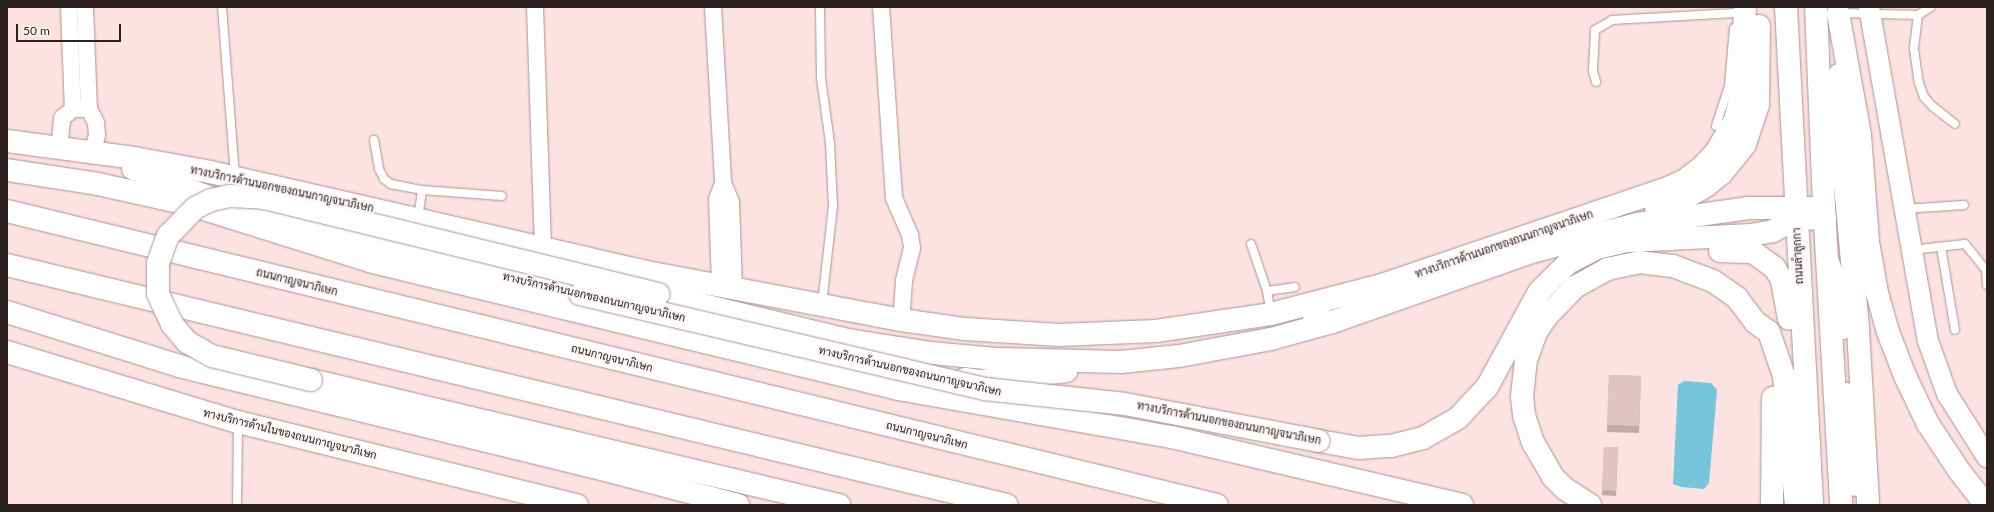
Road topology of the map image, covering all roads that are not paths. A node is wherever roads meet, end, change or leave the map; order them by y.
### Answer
1 (69, 7) edge
2 (85, 7) edge
3 (222, 7) edge
4 (535, 7) edge
5 (713, 7) edge
6 (820, 7) edge
7 (880, 7) edge
8 (1759, 7) edge
9 (1786, 7) edge
10 (1816, 7) edge
11 (1931, 7) edge
12 (1739, 9) edge
13 (1838, 10) edge
14 (1869, 10) edge
15 (1918, 15) junction
16 (1818, 62) junction
17 (1788, 64) junction
18 (1596, 82) dead end
19 (73, 109) junction
20 (89, 109) junction
21 (1955, 124) dead end
22 (1716, 126) dead end
23 (374, 140) dead end
24 (7, 141) edge
25 (59, 149) junction
26 (92, 155) junction
27 (7, 170) edge
28 (235, 177) junction
29 (422, 190) junction
30 (502, 196) dead end
31 (344, 202) junction
32 (1964, 205) dead end
33 (1903, 209) junction
34 (7, 211) edge
35 (389, 212) junction
36 (1718, 212) junction
37 (1824, 213) junction
38 (1796, 214) junction
39 (418, 219) junction
40 (301, 224) junction
41 (1721, 237) junction
42 (1673, 240) junction
43 (1251, 244) dead end
44 (1941, 247) junction
45 (543, 250) junction
46 (1910, 250) junction
47 (1534, 251) junction
48 (1827, 259) junction
49 (7, 265) edge
50 (1987, 271) edge
51 (1987, 285) edge
52 (727, 286) junction
53 (1295, 287) dead end
54 (1267, 291) junction
55 (822, 305) junction
56 (7, 312) edge
57 (1271, 314) junction
58 (901, 320) junction
59 (1332, 322) junction
60 (1756, 322) junction
61 (1955, 330) dead end
62 (7, 352) edge
63 (1121, 362) junction
64 (807, 367) junction
65 (238, 422) junction
66 (1987, 457) edge
67 (546, 501) edge
68 (1806, 501) edge
69 (237, 505) edge
70 (577, 505) edge
71 (738, 505) edge
72 (838, 505) edge
73 (1007, 505) edge
74 (1217, 505) edge
75 (1462, 505) edge
76 (1590, 505) edge
77 (1772, 505) edge
78 (1841, 505) edge
79 (1856, 505) edge
80 (1868, 505) edge
81 (1986, 505) edge

1 - 19 street
2 - 20 street
3 - 28 lane
4 - 45 street
5 - 52 street
6 - 55 lane
7 - 58 street
8 - 47 main road
9 - 17 main road, ถนนลำลูกกา
10 - 16 main road
11 - 15 lane
12 - 18 lane
12 - 22 lane
12 - 57 main road, ทางบริการด้านนอกของถนนกาญจนาภิเษก
13 - 14 lane
13 - 80 main road
13 - 81 main road
14 - 15 lane
14 - 33 street
15 - 21 lane
16 - 17 main road
16 - 37 main road
17 - 38 main road, ถนนลำลูกกา
19 - 20 street
19 - 25 street
20 - 26 street
23 - 29 lane
24 - 25 main road, ทางบริการด้านนอกของถนนกาญจนาภิเษก
25 - 26 main road, ทางบริการด้านนอกของถนนกาญจนาภิเษก
26 - 28 main road, ทางบริการด้านนอกของถนนกาญจนาภิเษก
26 - 40 main road, ทางบริการด้านนอกของถนนกาญจนาภิเษก
27 - 64 main road
28 - 31 main road, ทางบริการด้านนอกของถนนกาญจนาภิเษก
29 - 30 lane
29 - 39 lane
31 - 35 main road, ทางบริการด้านนอกของถนนกาญจนาภิเษก
31 - 40 main road
32 - 33 lane
33 - 46 street
34 - 74 main road, ถนนกาญจนาภิเษก
35 - 39 main road, ทางบริการด้านนอกของถนนกาญจนาภิเษก
35 - 40 main road
36 - 38 main road, ทางบริการด้านนอกของถนนกาญจนาภิเษก
36 - 41 main road
36 - 47 main road, ทางบริการด้านนอกของถนนกาญจนาภิเษก
37 - 38 main road, ทางบริการด้านนอกของถนนกาญจนาภิเษก
37 - 48 main road
38 - 41 main road, ทางบริการด้านนอกของถนนกาญจนาภิเษก
38 - 68 main road, ถนนลำลูกกา
39 - 45 main road, ทางบริการด้านนอกของถนนกาญจนาภิเษก
40 - 42 main road, ทางบริการด้านนอกของถนนกาญจนาภิเษก, bridge
41 - 42 main road, ทางบริการด้านนอกของถนนกาญจนาภิเษก
42 - 68 main road
43 - 54 lane
44 - 46 lane
44 - 50 lane
44 - 61 lane
45 - 52 main road, ทางบริการด้านนอกของถนนกาญจนาภิเษก
46 - 66 street
47 - 59 main road, ทางบริการด้านนอกของถนนกาญจนาภิเษก
48 - 78 main road
48 - 79 main road
49 - 73 main road
50 - 51 lane
52 - 55 main road, ทางบริการด้านนอกของถนนกาญจนาภิเษก
53 - 54 lane
54 - 57 lane
55 - 58 main road, ทางบริการด้านนอกของถนนกาญจนาภิเษก
56 - 71 main road
57 - 58 main road, ทางบริการด้านนอกของถนนกาญจนาภิเษก
57 - 59 main road
59 - 63 main road, ทางบริการด้านนอกของถนนกาญจนาภิเษก
60 - 68 main road
60 - 76 main road
60 - 77 main road
62 - 65 main road, ทางบริการด้านในของถนนกาญจนาภิเษก
63 - 64 main road
63 - 72 main road, bridge
64 - 75 main road
65 - 67 main road, ทางบริการด้านในของถนนกาญจนาภิเษก
65 - 69 lane
67 - 70 main road, ทางบริการด้านในของถนนกาญจนาภิเษก

